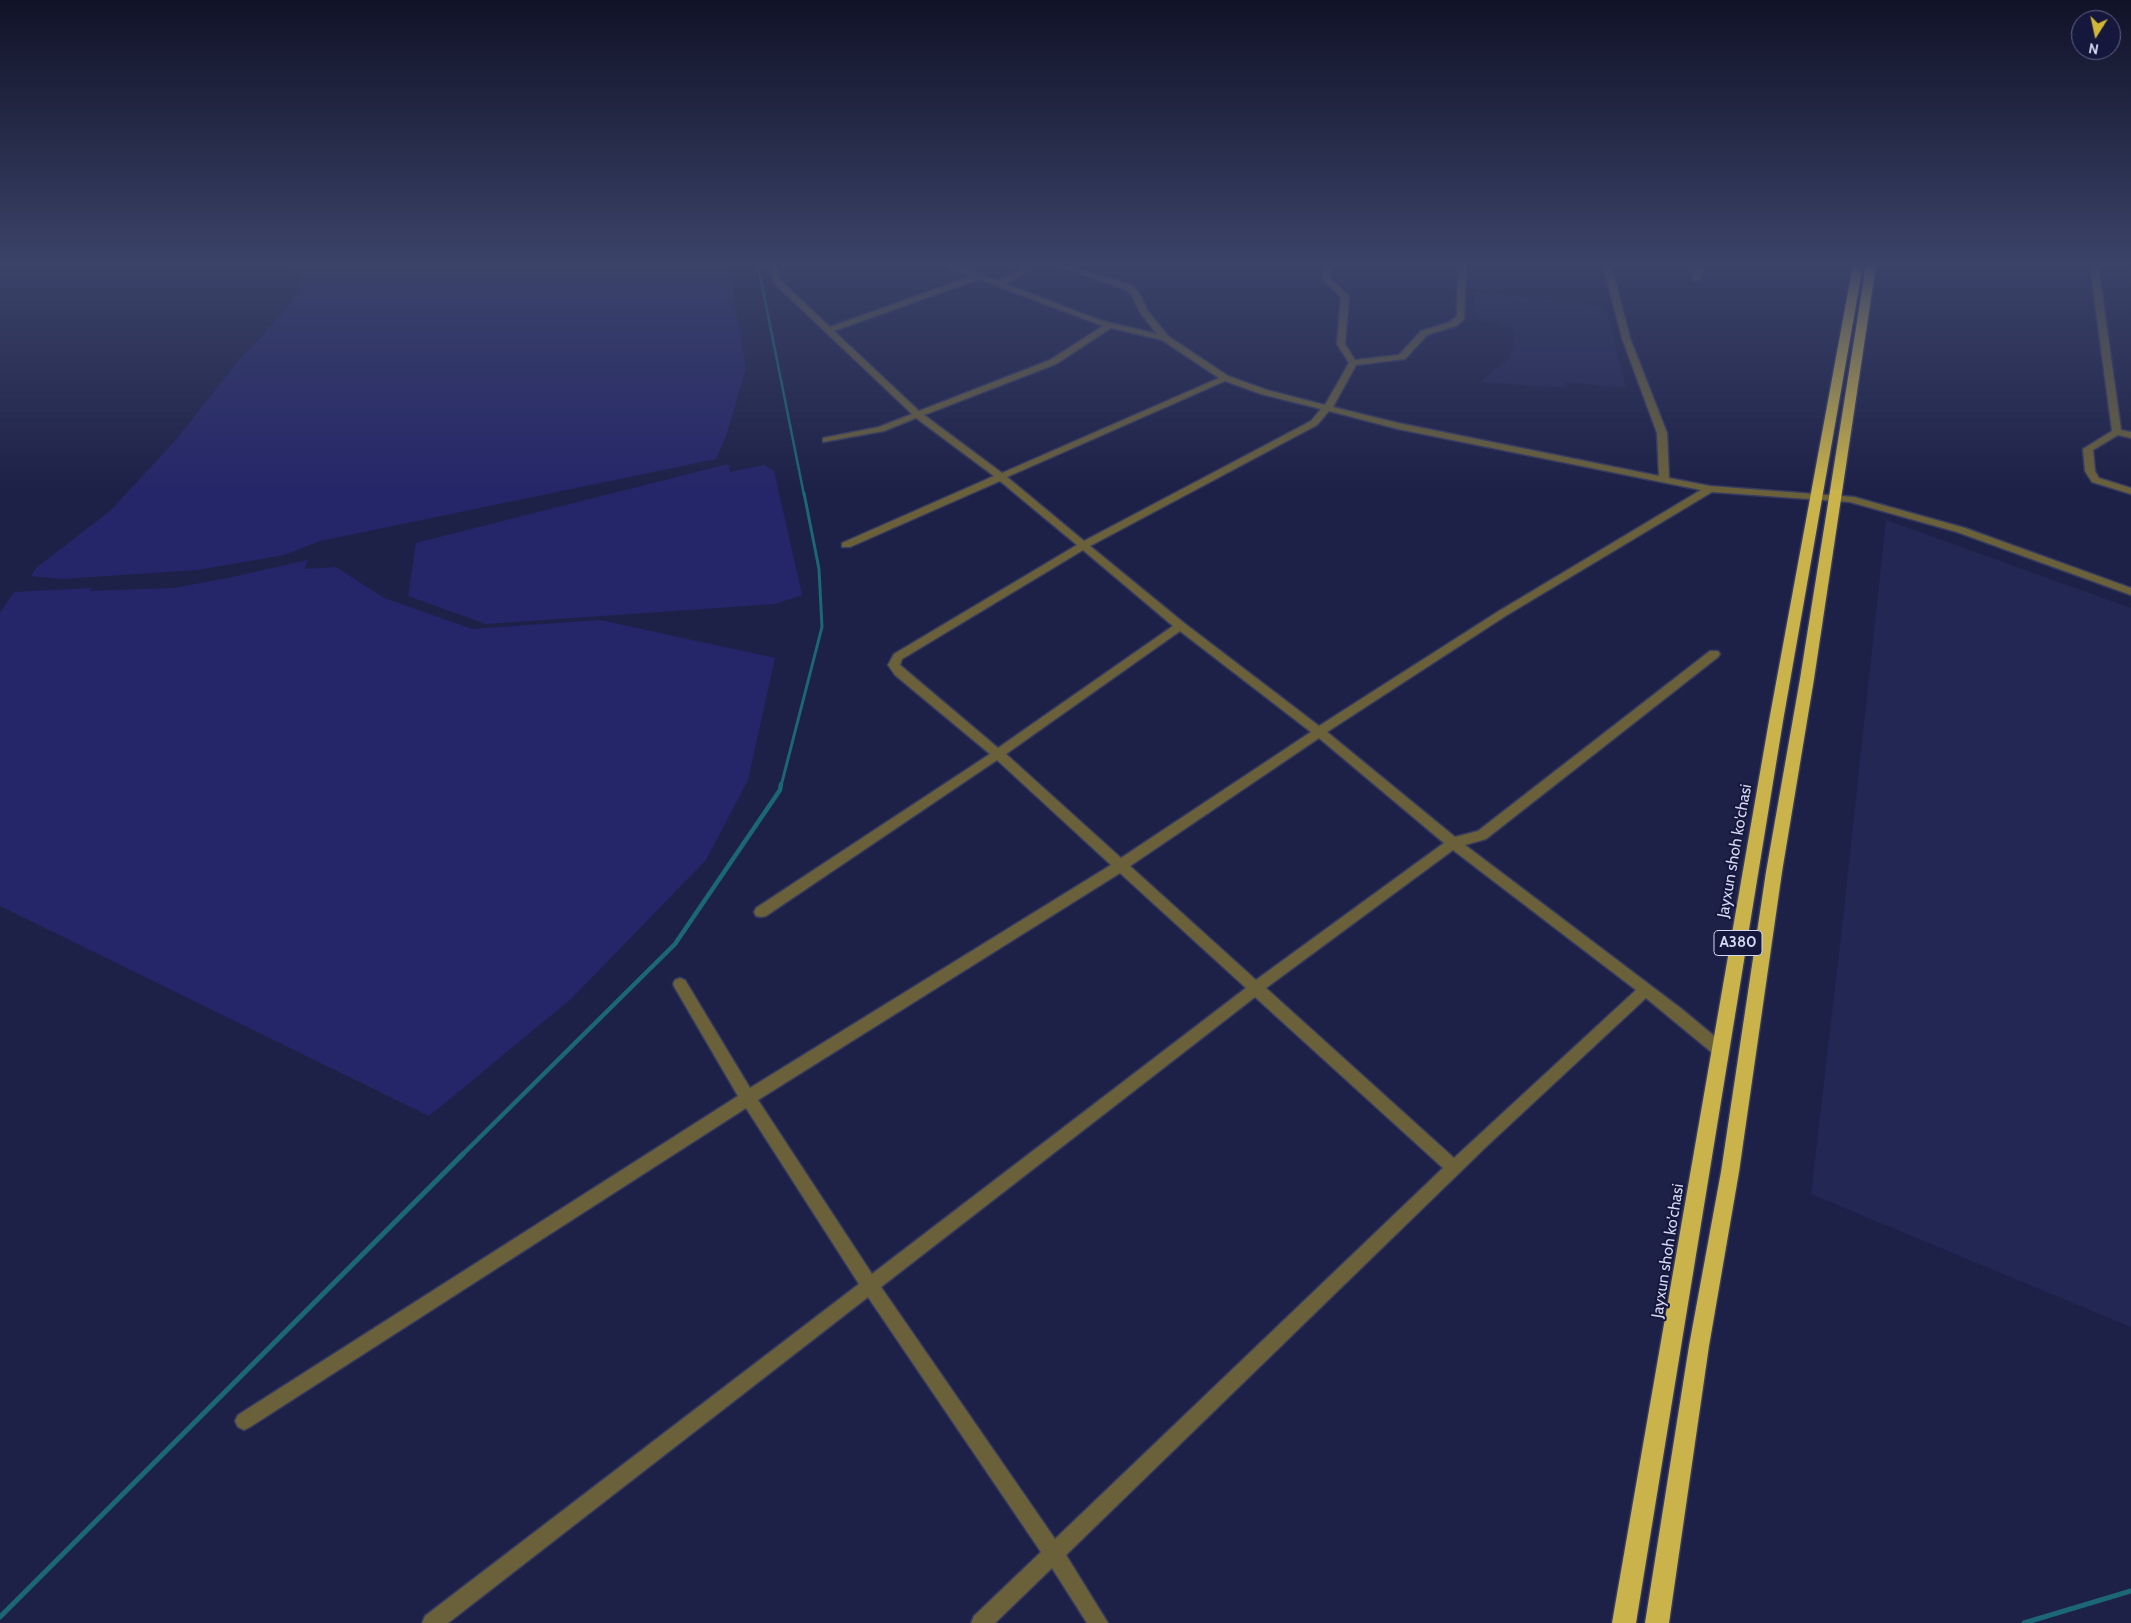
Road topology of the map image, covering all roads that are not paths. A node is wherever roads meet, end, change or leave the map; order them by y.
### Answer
1 (840, 341) edge
2 (1087, 341) edge
3 (1169, 341) edge
4 (1341, 341) edge
5 (1417, 341) edge
6 (1627, 341) edge
7 (1847, 341) edge
8 (1860, 341) edge
9 (2105, 341) edge
10 (1353, 363) junction
11 (1225, 378) junction
12 (1328, 407) junction
13 (919, 416) junction
14 (2117, 432) junction
15 (2131, 435) edge
16 (826, 440) dead end
17 (1000, 476) junction
18 (1664, 478) junction
19 (1710, 489) junction
20 (2131, 491) edge
21 (1826, 496) junction
22 (846, 545) dead end
23 (1083, 546) junction
24 (2131, 592) edge
25 (1180, 626) junction
26 (1714, 654) dead end
27 (1318, 732) junction
28 (998, 754) junction
29 (1453, 842) junction
30 (1120, 866) junction
31 (761, 912) dead end
32 (680, 984) dead end
33 (1256, 988) junction
34 (1645, 990) junction
35 (1720, 1050) junction
36 (748, 1098) junction
37 (1454, 1168) junction
38 (870, 1285) junction
39 (244, 1421) dead end
40 (1054, 1554) junction
41 (432, 1623) edge
42 (981, 1623) edge
43 (1098, 1623) edge
44 (1624, 1623) edge
45 (1657, 1623) edge

1 - 13 street
2 - 13 street
3 - 11 street
4 - 10 street
5 - 10 street
6 - 18 street
7 - 21 highway, Jayxun shoh ko'chasi / A380
8 - 21 highway, Jayxun shoh ko'chasi / A380
9 - 14 street
10 - 12 street
11 - 12 street
11 - 17 street
12 - 18 street
12 - 23 street
13 - 16 street
13 - 17 street
14 - 15 street
14 - 20 street
17 - 22 street
17 - 23 street
18 - 19 street
19 - 21 street
19 - 27 street
21 - 24 street
21 - 35 highway, Jayxun shoh ko'chasi / A380
21 - 45 highway, Jayxun shoh ko'chasi / A380
23 - 25 street
23 - 28 street
25 - 27 street
25 - 28 street
26 - 29 street
27 - 29 street
27 - 30 street
28 - 30 street
28 - 31 street
29 - 33 street
29 - 34 street
30 - 33 street
30 - 36 street
32 - 36 street
33 - 37 street
33 - 38 street
34 - 35 street
34 - 37 street
35 - 44 highway, Jayxun shoh ko'chasi / A380
36 - 38 street
36 - 39 street
37 - 40 street
38 - 40 street
38 - 41 street
40 - 42 street
40 - 43 street

